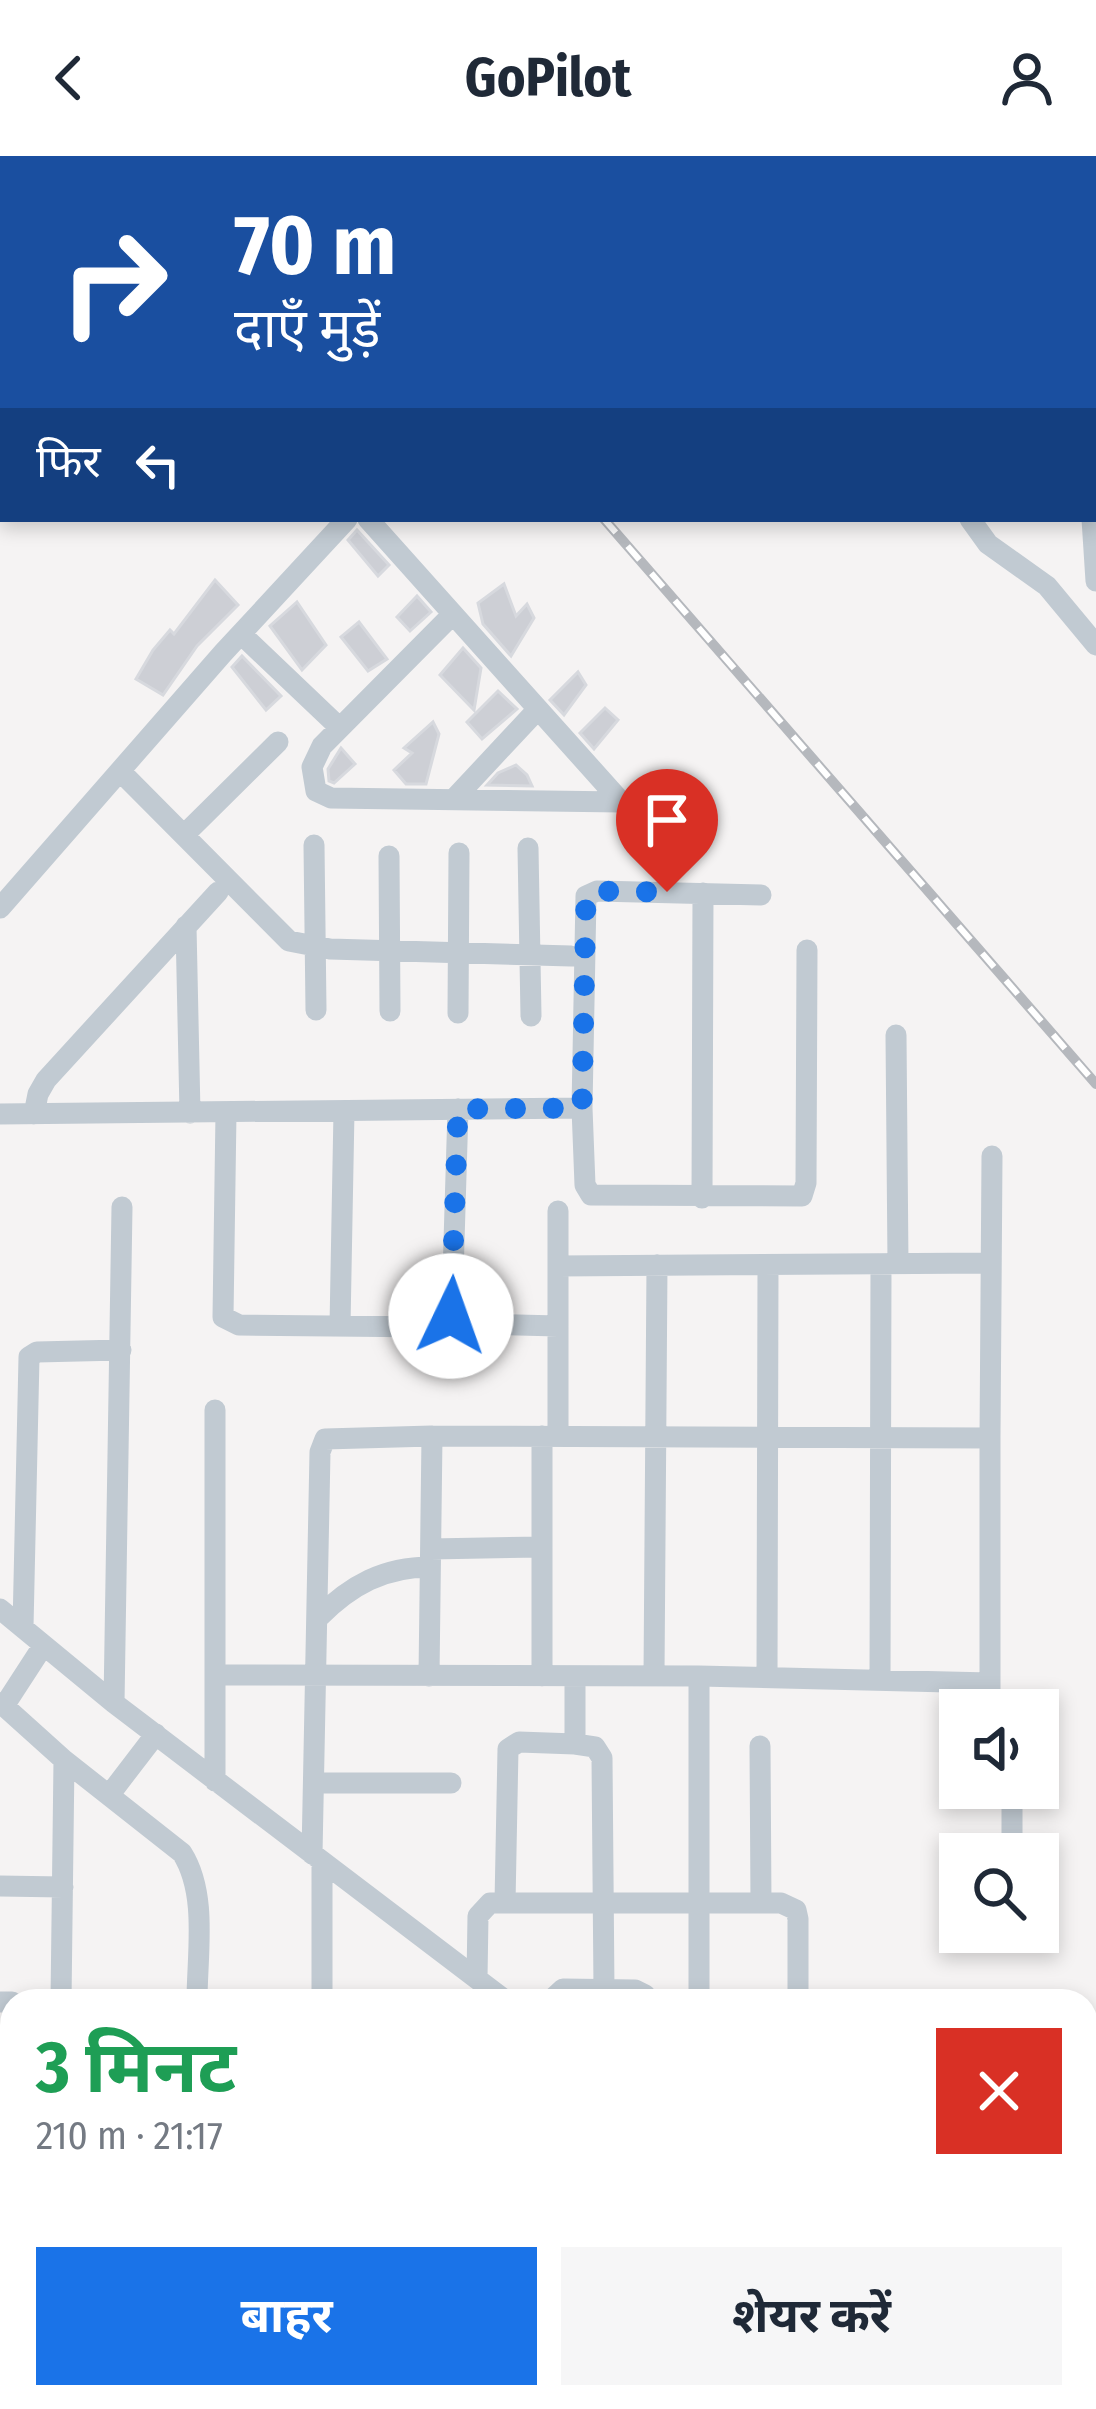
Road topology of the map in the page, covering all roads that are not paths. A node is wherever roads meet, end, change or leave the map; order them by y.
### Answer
1 (344, 522) edge
2 (371, 522) edge
3 (972, 522) edge
4 (1092, 522) edge
5 (1096, 581) edge
6 (453, 614) junction
7 (241, 634) junction
8 (1096, 645) edge
9 (538, 709) junction
10 (340, 728) junction
11 (278, 742) dead end
12 (120, 771) junction
13 (453, 800) junction
14 (621, 802) junction
15 (184, 835) junction
16 (658, 843) dead end
17 (314, 845) dead end
18 (527, 848) dead end
19 (459, 853) dead end
20 (389, 856) dead end
21 (218, 892) dead end
22 (703, 893) junction
23 (761, 895) dead end
24 (0, 908) edge
25 (187, 926) junction
26 (315, 947) junction
27 (807, 950) dead end
28 (389, 951) junction
29 (458, 952) junction
30 (530, 954) junction
31 (571, 956) dead end
32 (316, 1010) dead end
33 (390, 1011) dead end
34 (458, 1013) dead end
35 (531, 1016) dead end
36 (896, 1035) dead end
37 (582, 1108) junction
38 (458, 1109) junction
39 (344, 1111) junction
40 (190, 1113) junction
41 (226, 1113) junction
42 (0, 1114) edge
43 (34, 1114) junction
44 (992, 1156) dead end
45 (702, 1198) junction
46 (122, 1207) dead end
47 (558, 1211) dead end
48 (991, 1263) junction
49 (890, 1264) junction
50 (657, 1265) junction
51 (768, 1265) junction
52 (558, 1266) junction
53 (443, 1323) junction
54 (340, 1326) junction
55 (558, 1326) junction
56 (121, 1350) junction
57 (215, 1410) dead end
58 (432, 1436) junction
59 (550, 1436) junction
60 (657, 1436) junction
61 (769, 1437) junction
62 (881, 1437) junction
63 (990, 1438) junction
64 (542, 1547) junction
65 (431, 1558) junction
66 (0, 1609) edge
67 (319, 1617) junction
68 (22, 1627) junction
69 (43, 1646) junction
70 (215, 1675) junction
71 (317, 1676) junction
72 (429, 1676) junction
73 (542, 1676) junction
74 (574, 1676) junction
75 (654, 1676) junction
76 (699, 1676) junction
77 (767, 1678) junction
78 (880, 1680) junction
79 (990, 1683) junction
80 (990, 1689) edge
81 (114, 1703) junction
82 (2, 1705) edge
83 (156, 1734) junction
84 (574, 1744) junction
85 (760, 1746) dead end
86 (64, 1760) junction
87 (215, 1781) junction
88 (314, 1783) junction
89 (451, 1783) dead end
90 (110, 1794) junction
91 (317, 1858) junction
92 (0, 1886) edge
93 (63, 1887) junction
94 (505, 1903) junction
95 (604, 1904) junction
96 (700, 1904) junction
97 (761, 1904) junction
98 (477, 1978) junction
99 (61, 1989) edge
100 (197, 1989) edge
101 (322, 1989) edge
102 (491, 1989) edge
103 (604, 1989) edge
104 (699, 1989) edge
105 (798, 1989) edge

1 - 7 street
2 - 6 street
3 - 8 street
4 - 5 street
6 - 9 street
6 - 10 street
7 - 10 street
7 - 12 street
9 - 13 street
9 - 14 street
10 - 13 street
11 - 15 street
12 - 15 street
12 - 24 street
13 - 14 street
14 - 16 street
15 - 26 street
17 - 26 street
18 - 30 street
19 - 29 street
20 - 28 street
21 - 25 street
22 - 23 street
22 - 37 street
22 - 45 street
25 - 40 street
25 - 43 street
26 - 28 street
26 - 32 street
27 - 45 street
28 - 29 street
28 - 33 street
29 - 30 street
29 - 34 street
30 - 31 street
30 - 35 street
36 - 49 street
37 - 38 street
37 - 45 street
38 - 39 street
38 - 53 street
39 - 41 street
39 - 54 street
40 - 41 street
40 - 43 street
41 - 54 street
42 - 43 street
44 - 48 street
46 - 56 street
47 - 52 street
48 - 49 street
48 - 63 street
49 - 51 street
49 - 62 street
50 - 51 street
50 - 52 street
50 - 60 street
51 - 61 street
52 - 55 street
53 - 54 street
53 - 55 street
55 - 59 street
56 - 68 street
56 - 81 street
57 - 70 street
58 - 59 street
58 - 65 street
58 - 67 street
59 - 60 street
59 - 64 street
60 - 61 street
60 - 75 street
61 - 62 street
61 - 77 street
62 - 63 street
62 - 78 street
63 - 79 street
64 - 65 street
64 - 73 street
65 - 67 street
65 - 72 street
66 - 68 street
67 - 71 street
68 - 69 street
69 - 81 street
69 - 82 street
70 - 71 street
70 - 87 street
71 - 72 street
71 - 88 street
72 - 73 street
73 - 74 street
74 - 75 street
74 - 84 street
75 - 76 street
76 - 77 street
76 - 96 street
77 - 78 street
78 - 79 street
79 - 80 street
81 - 83 street
82 - 86 street
83 - 87 street
83 - 90 street
84 - 94 street
84 - 95 street
85 - 97 street
86 - 90 street
86 - 93 street
87 - 91 street
88 - 89 street
88 - 91 street
90 - 100 street
91 - 98 street
91 - 101 street
92 - 93 street
93 - 99 street
94 - 95 street
94 - 98 street
95 - 96 street
95 - 103 street
96 - 97 street
96 - 104 street
97 - 105 street
98 - 102 street

